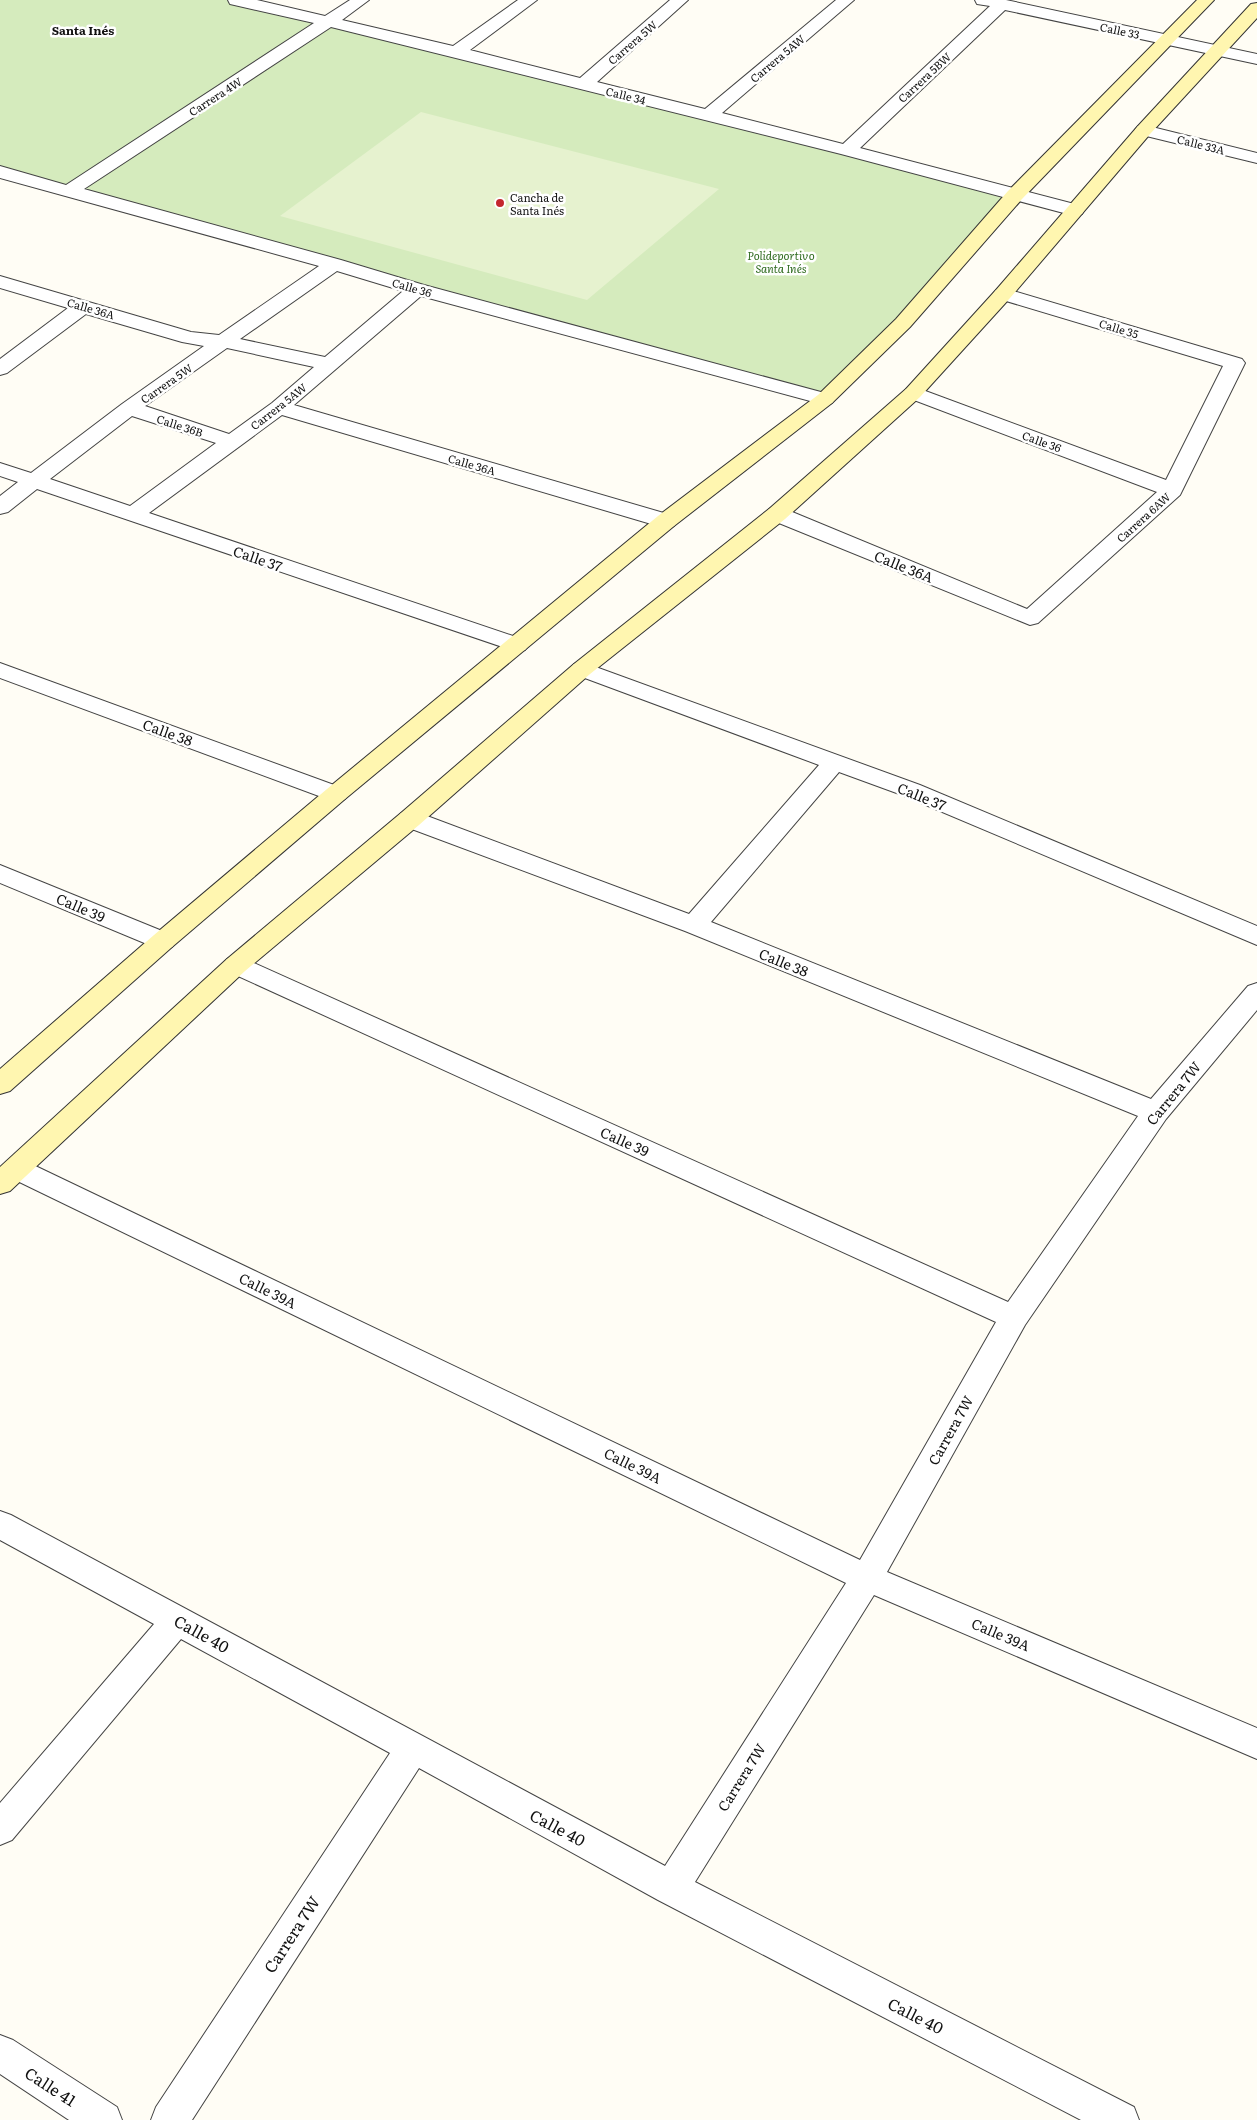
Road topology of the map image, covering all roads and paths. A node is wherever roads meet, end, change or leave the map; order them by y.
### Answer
1 (236, 0) edge
2 (361, 0) edge
3 (529, 0) edge
4 (680, 0) edge
5 (846, 0) edge
6 (983, 0) edge
7 (1206, 0) edge
8 (1002, 4) junction
9 (1256, 9) edge
10 (329, 21) junction
11 (1168, 40) junction
12 (1217, 51) junction
13 (456, 52) junction
14 (1257, 59) edge
15 (584, 84) junction
16 (708, 116) junction
17 (1144, 130) junction
18 (847, 150) junction
19 (1257, 158) edge
20 (0, 172) edge
21 (69, 191) junction
22 (1015, 195) junction
23 (1075, 210) junction
24 (334, 264) junction
25 (3, 285) edge
26 (418, 289) junction
27 (1003, 294) junction
28 (84, 306) junction
29 (226, 342) junction
30 (1235, 363) joint
31 (329, 364) junction
32 (0, 369) edge
33 (913, 393) junction
34 (825, 398) junction
35 (279, 407) junction
36 (129, 408) junction
37 (231, 441) junction
38 (0, 469) edge
39 (32, 481) junction
40 (1172, 490) junction
41 (0, 507) edge
42 (777, 514) junction
43 (132, 515) junction
44 (666, 521) junction
45 (1030, 618) joint
46 (517, 645) junction
47 (582, 668) junction
48 (0, 670) edge
49 (835, 762) junction
50 (336, 794) junction
51 (410, 819) junction
52 (0, 873) edge
53 (694, 925) junction
54 (1257, 936) edge
55 (163, 941) junction
56 (236, 965) junction
57 (1257, 992) edge
58 (0, 1084) edge
59 (1156, 1112) junction
60 (8, 1176) edge
61 (1014, 1317) junction
62 (0, 1524) edge
63 (867, 1578) junction
64 (178, 1619) junction
65 (1257, 1744) edge
66 (412, 1749) junction
67 (0, 1829) edge
68 (671, 1888) junction
69 (0, 2052) edge
70 (103, 2120) edge
71 (170, 2120) edge
72 (1120, 2120) edge

1 - 10 street, Calle 34
2 - 10 street, Carrera 4W
3 - 13 street
4 - 15 street, Carrera 5W
5 - 16 street, Carrera 5AW
6 - 8 street, Calle 33
7 - 11 main road
8 - 11 street, Calle 33
8 - 18 street, Carrera 5BW
9 - 12 main road
10 - 13 street, Calle 34
10 - 21 street, Carrera 4W
11 - 12 street, Calle 33
11 - 22 main road
12 - 14 street, Calle 33
12 - 17 main road
13 - 15 street, Calle 34
15 - 16 street, Calle 34
16 - 18 street, Calle 34
17 - 19 street, Calle 33A
17 - 23 main road
18 - 22 street, Calle 34
20 - 21 street, Calle 36
21 - 24 street, Calle 36
22 - 23 street, Calle 34
22 - 34 main road
23 - 27 main road
24 - 26 street, Calle 36
24 - 29 street, Carrera 5W
25 - 28 street, Calle 36A
26 - 31 street, Carrera 5AW
26 - 34 street, Calle 36
27 - 30 street, Calle 35
27 - 33 main road
28 - 29 street, Calle 36A
28 - 32 street
29 - 31 street, Calle 36A
29 - 36 street, Carrera 5W
30 - 40 street, Carrera 6AW
31 - 35 street, Carrera 5AW
33 - 40 street, Calle 36
33 - 42 main road
34 - 44 main road
35 - 37 street, Carrera 5AW
35 - 44 street, Calle 36A
36 - 37 street, Calle 36B
36 - 39 street, Carrera 5W
37 - 43 street, Carrera 5AW
38 - 39 street, Calle 37
39 - 41 street, Carrera 5W
39 - 43 street, Calle 37
40 - 45 street, Carrera 6AW
42 - 45 street, Calle 36A
42 - 47 main road
43 - 46 street, Calle 37
44 - 46 main road
46 - 50 main road
47 - 49 street, Calle 37
47 - 51 main road
48 - 50 street, Calle 38
49 - 53 street
49 - 54 street, Calle 37
50 - 55 main road
51 - 53 street, Calle 38
51 - 56 main road
52 - 55 street, Calle 39
53 - 59 street, Calle 38
55 - 58 main road
56 - 60 main road
56 - 61 street, Calle 39
57 - 59 street, Carrera 7W
59 - 61 street, Carrera 7W
60 - 63 street, Calle 39A
61 - 63 street, Carrera 7W
62 - 64 street, Calle 40
63 - 65 street, Calle 39A
63 - 68 street, Carrera 7W
64 - 66 street, Calle 40
64 - 67 street
66 - 68 street, Calle 40
66 - 71 street, Carrera 7W
68 - 72 street, Calle 40
69 - 70 street, Calle 41

